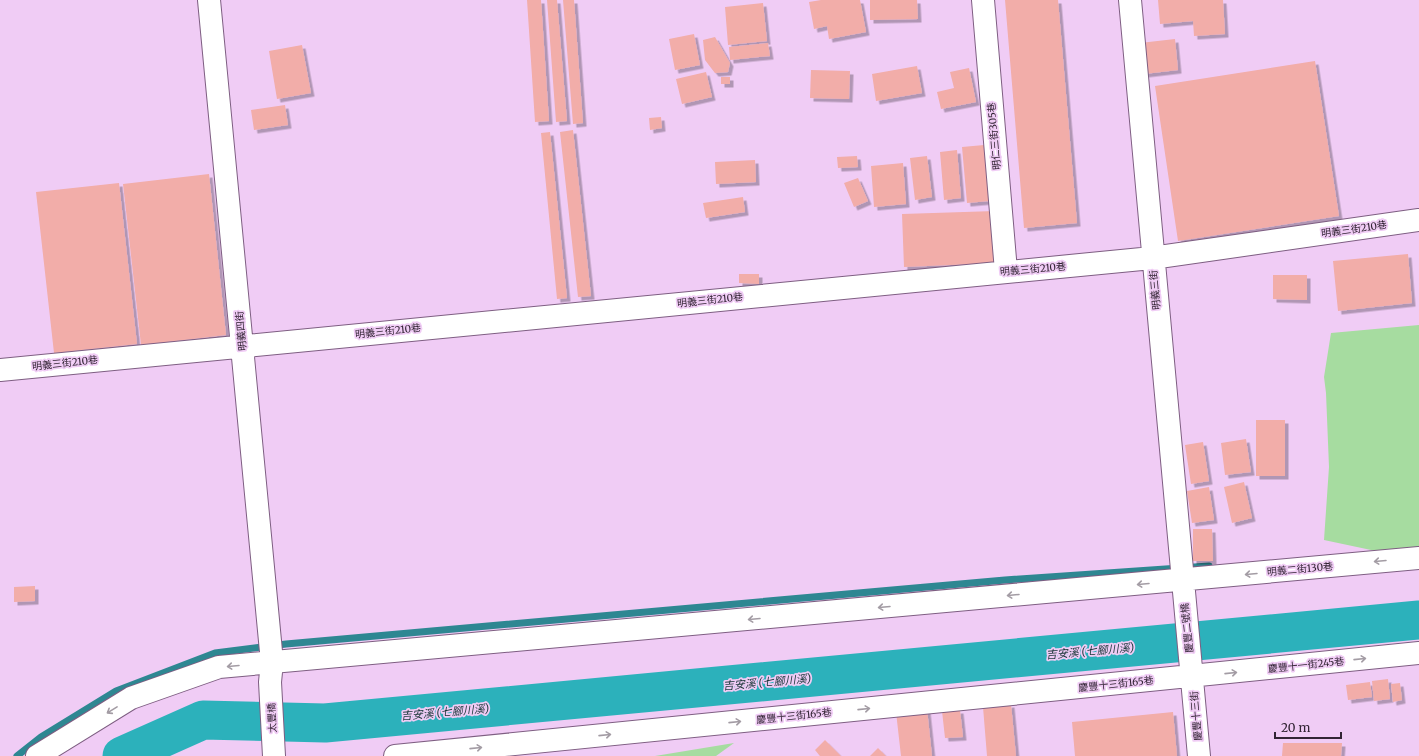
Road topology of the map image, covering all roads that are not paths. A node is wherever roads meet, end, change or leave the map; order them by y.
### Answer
1 (209, 0) edge
2 (983, 0) edge
3 (1130, 0) edge
4 (1419, 220) edge
5 (1152, 258) junction
6 (1006, 271) junction
7 (242, 345) junction
8 (0, 370) edge
9 (1419, 558) edge
10 (1182, 580) junction
11 (1419, 653) edge
12 (271, 672) junction
13 (1192, 677) junction
14 (274, 755) edge
15 (37, 756) edge
16 (395, 756) edge
17 (1199, 756) edge

1 - 7 street, 明義四街
2 - 6 street, 明仁三街305巷
3 - 5 street, 明義三街
4 - 5 street, 明義三街210巷
5 - 6 street, 明義三街210巷
5 - 10 street, 明義三街
6 - 7 street, 明義三街210巷
7 - 8 street, 明義三街210巷
7 - 12 street, 明義四街
9 -> 10 street, 明義二街130巷
10 -> 12 street, 明義二街130巷
10 - 13 street, 慶豐二號橋
13 -> 11 street, 慶豐十一街245巷
12 - 14 street, 太豐橋
12 -> 15 street, 明義二街130巷
16 -> 13 street, 慶豐十三街165巷
13 - 17 street, 慶豐十三街

